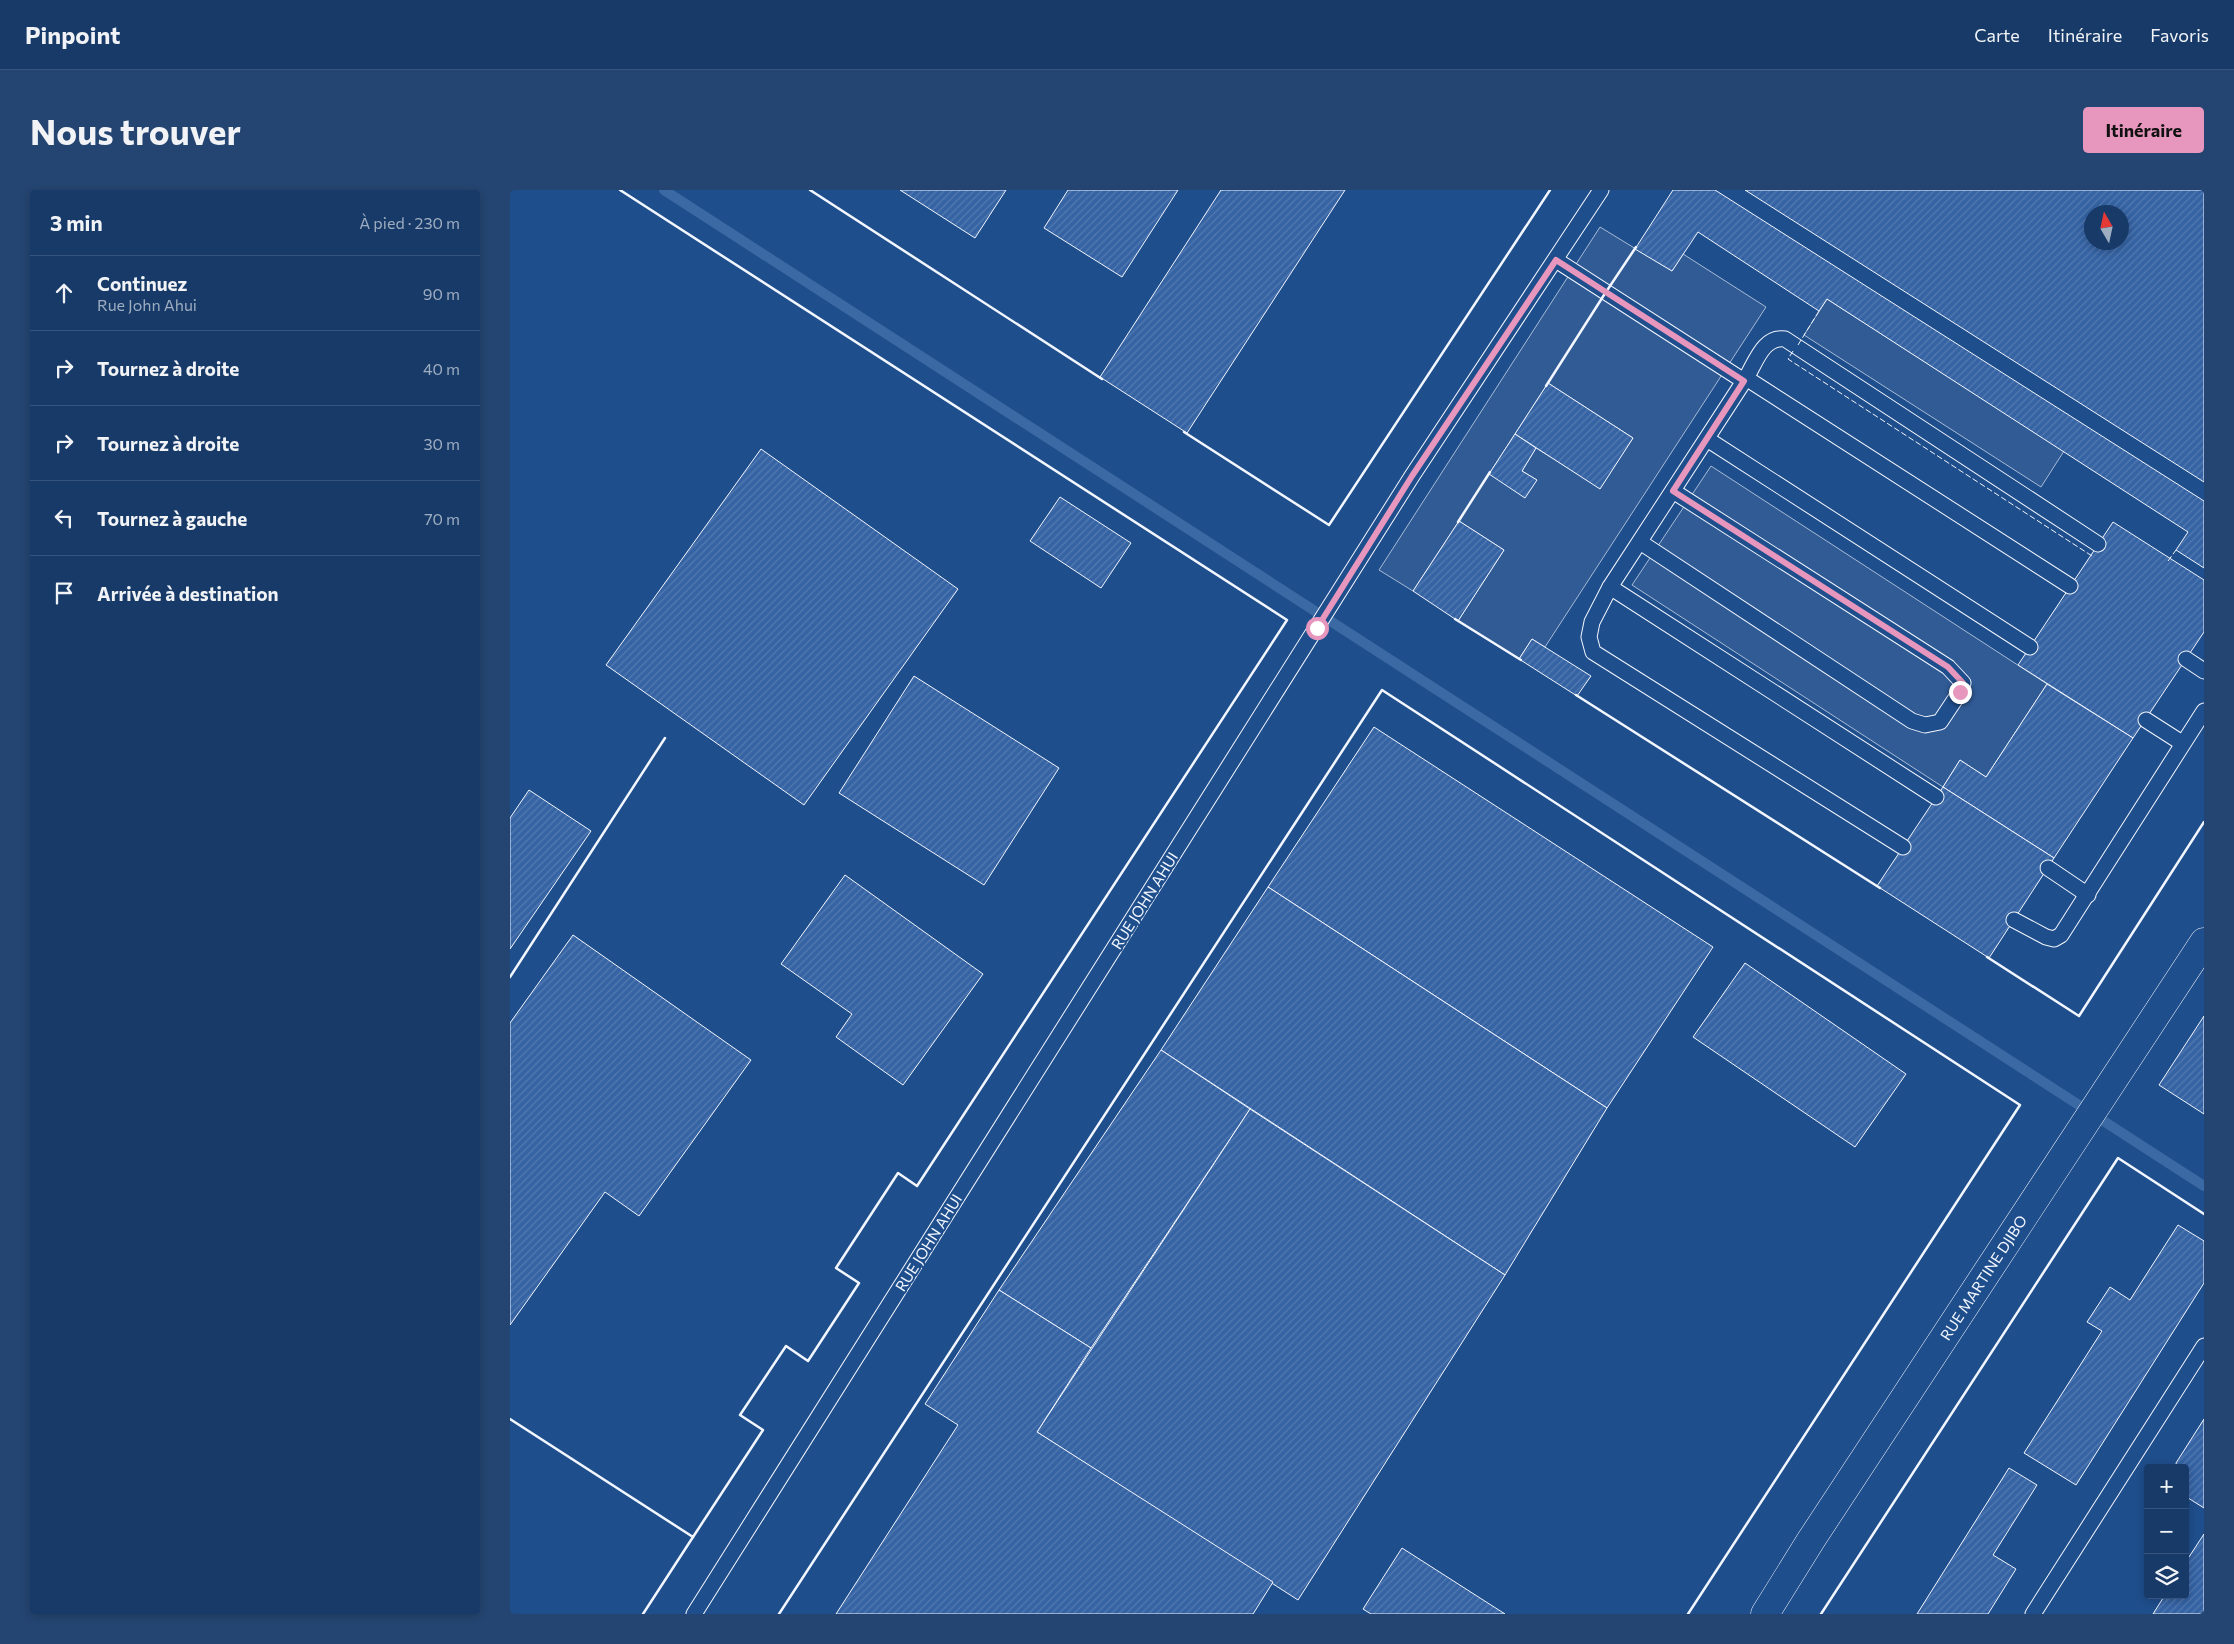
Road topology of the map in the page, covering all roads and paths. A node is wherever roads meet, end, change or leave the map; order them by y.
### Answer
1 (1601, 190) edge
2 (1556, 260) junction
3 (1745, 380) junction
4 (1707, 439) junction
5 (1673, 491) junction
6 (1640, 542) junction
7 (2098, 544) dead end
8 (2070, 586) dead end
9 (1610, 587) junction
10 (2030, 646) dead end
11 (2186, 660) dead end
12 (2204, 671) edge
13 (2204, 710) edge
14 (2146, 720) dead end
15 (2182, 744) junction
16 (1936, 797) dead end
17 (1903, 847) dead end
18 (2048, 868) dead end
19 (2088, 895) junction
20 (2014, 920) dead end
21 (2204, 942) edge
22 (2204, 1346) edge
23 (694, 1614) edge
24 (1765, 1614) edge
25 (2033, 1614) edge

1 - 2 lane, RUE JOHN AHUI
2 - 3 lane
2 - 23 lane, RUE JOHN AHUI
3 - 4 lane
3 - 7 lane
3 - 8 lane
4 - 5 lane
4 - 10 lane
5 - 6 lane
5 - 6 lane
6 - 9 lane
9 - 16 lane
9 - 17 lane
11 - 12 lane
13 - 15 lane
14 - 15 lane
15 - 19 lane
18 - 19 lane
19 - 20 lane
21 - 24 street, RUE MARTINE DJIBO
22 - 25 lane

